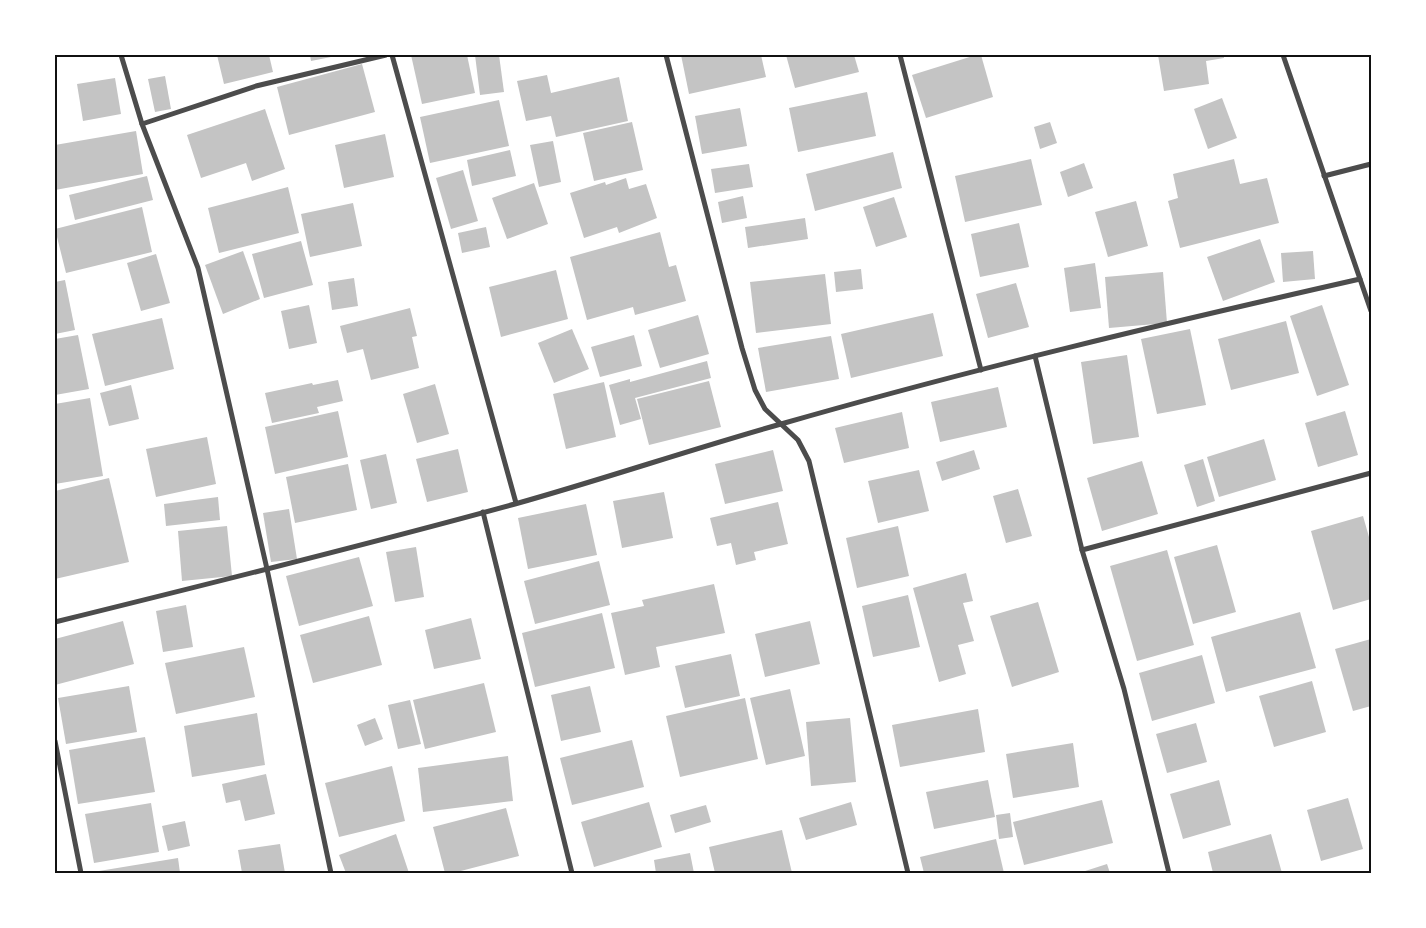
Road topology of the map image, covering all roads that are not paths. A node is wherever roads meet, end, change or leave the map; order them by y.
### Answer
1 (121, 55) edge
2 (386, 55) edge
3 (392, 55) edge
4 (666, 55) edge
5 (900, 55) edge
6 (1283, 55) edge
7 (142, 124) junction
8 (1371, 164) edge
9 (1324, 176) junction
10 (1360, 279) junction
11 (1371, 311) edge
12 (1035, 356) junction
13 (981, 370) junction
14 (781, 424) junction
15 (1371, 474) edge
16 (516, 503) junction
17 (483, 512) junction
18 (1082, 550) junction
19 (267, 569) junction
20 (55, 622) edge
21 (55, 741) edge
22 (81, 873) edge
23 (332, 873) edge
24 (572, 873) edge
25 (908, 873) edge
26 (1169, 873) edge

1 - 7 street
2 - 7 street
3 - 16 street
4 - 14 street
5 - 13 street
6 - 9 street
7 - 19 street
8 - 9 street
9 - 10 street
10 - 11 street
10 - 12 street
12 - 13 street
12 - 18 street
13 - 14 street
14 - 16 street
14 - 25 street
15 - 18 street
16 - 17 street
17 - 19 street
17 - 24 street
18 - 26 street
19 - 20 street
19 - 23 street
21 - 22 street

